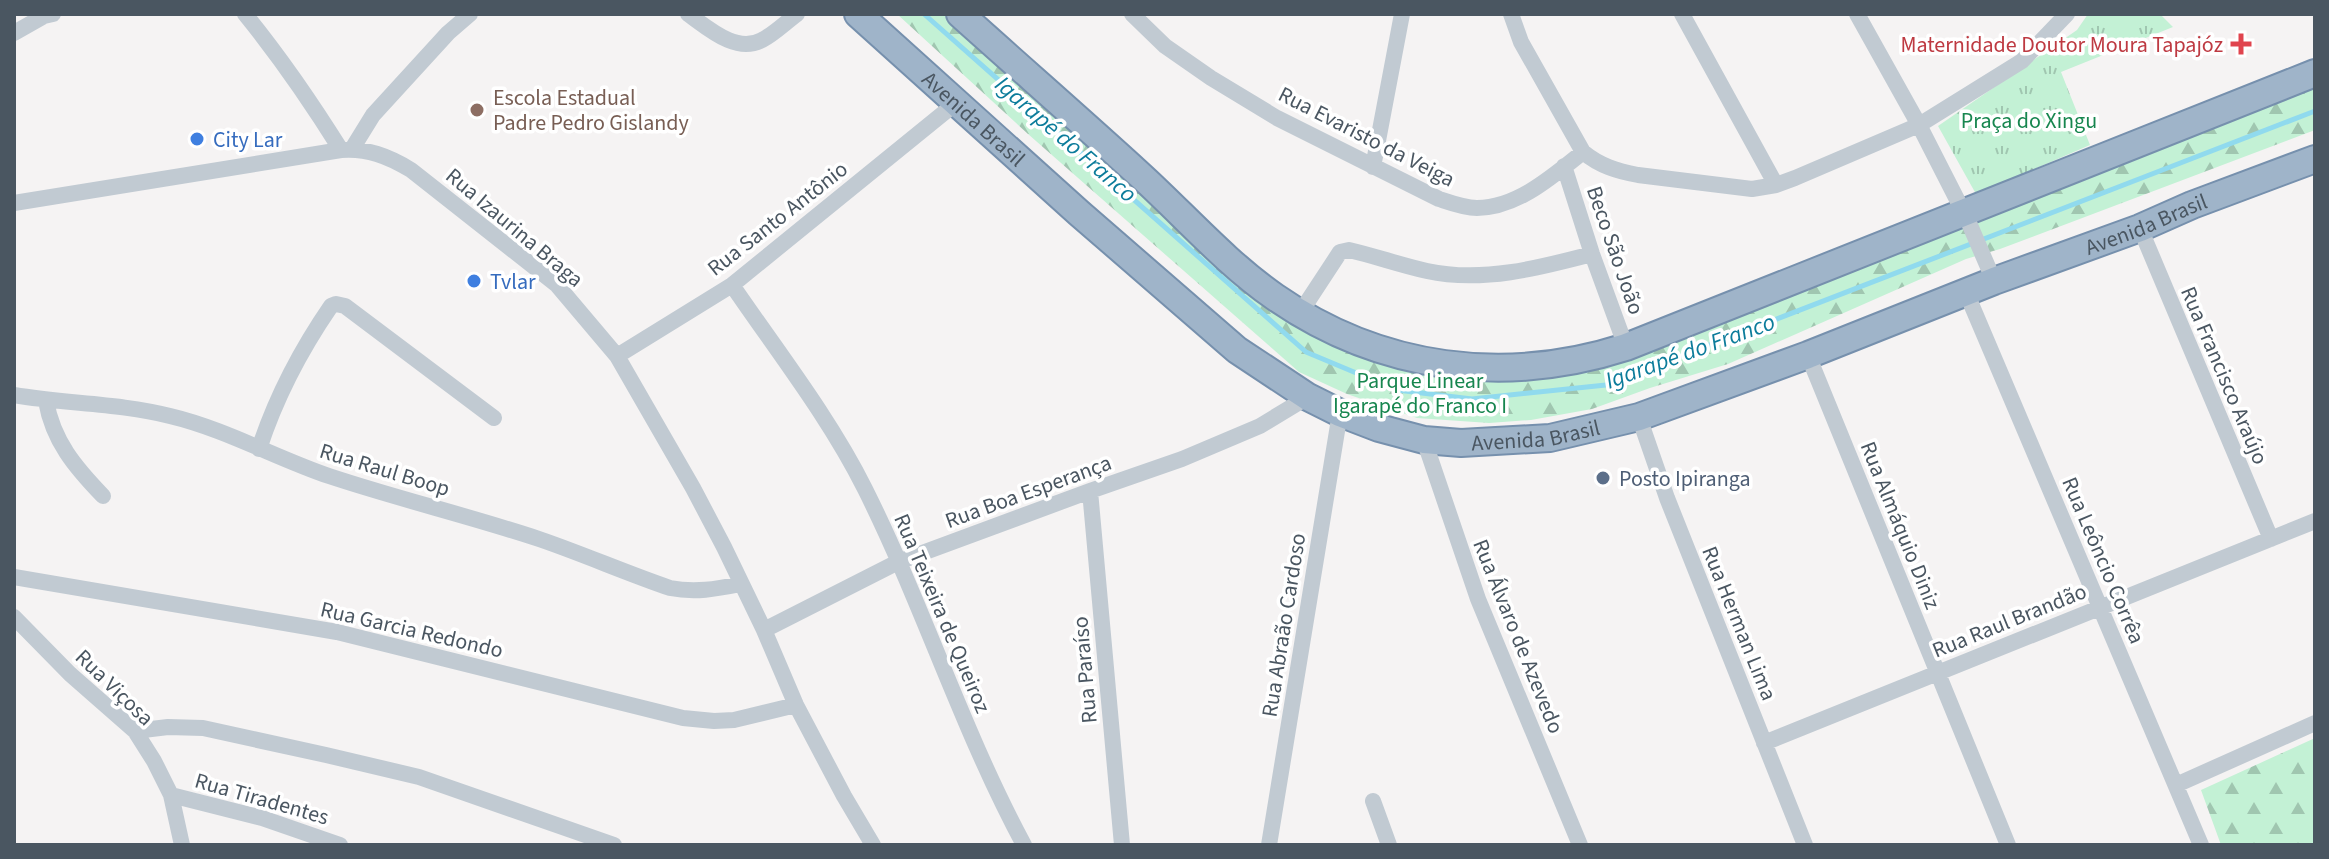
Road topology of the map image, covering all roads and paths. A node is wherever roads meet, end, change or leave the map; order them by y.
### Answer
1 (53, 14) edge
2 (245, 14) edge
3 (470, 14) edge
4 (688, 14) edge
5 (797, 14) edge
6 (858, 14) edge
7 (960, 14) edge
8 (1132, 14) edge
9 (1402, 14) edge
10 (1511, 14) edge
11 (1682, 14) edge
12 (1857, 14) edge
13 (2067, 14) edge
14 (14, 33) edge
15 (2315, 73) edge
16 (956, 103) junction
17 (1919, 125) junction
18 (346, 150) junction
19 (1583, 152) junction
20 (2313, 165) edge
21 (1564, 166) junction
22 (1373, 167) junction
23 (1776, 185) junction
24 (14, 203) edge
25 (1966, 218) junction
26 (2140, 228) junction
27 (1592, 254) junction
28 (1990, 274) junction
29 (732, 285) junction
30 (1966, 292) junction
31 (1300, 313) junction
32 (1626, 347) junction
33 (1808, 355) junction
34 (617, 356) junction
35 (14, 395) edge
36 (1308, 397) junction
37 (46, 401) junction
38 (1340, 413) junction
39 (1639, 417) junction
40 (494, 418) dead end
41 (1424, 440) junction
42 (259, 449) junction
43 (1090, 491) junction
44 (103, 496) dead end
45 (2315, 521) edge
46 (2271, 539) junction
47 (898, 562) junction
48 (14, 577) edge
49 (741, 584) junction
50 (2100, 607) junction
51 (14, 617) edge
52 (764, 630) junction
53 (1937, 672) junction
54 (796, 705) junction
55 (2315, 723) edge
56 (135, 731) junction
57 (1764, 743) junction
58 (2176, 785) junction
59 (171, 795) junction
60 (1373, 801) dead end
61 (182, 845) edge
62 (340, 845) edge
63 (614, 845) edge
64 (873, 845) edge
65 (1024, 845) edge
66 (1122, 845) edge
67 (1269, 845) edge
68 (1389, 845) edge
69 (1580, 845) edge
70 (1805, 845) edge
71 (2008, 845) edge
72 (2201, 845) edge

1 - 14 street
2 - 18 street
3 - 18 street
4 - 5 street
6 - 16 highway, Avenida Brasil
7 - 31 highway
8 - 22 street, Rua Evaristo da Veiga
9 - 22 street
10 - 19 street
11 - 23 street
12 - 17 street
13 - 17 street
15 - 25 highway
16 - 29 street, Rua Santo Antônio
16 - 36 highway, Avenida Brasil
17 - 23 street
17 - 25 street
18 - 24 street, Rua Izaurina Braga
18 - 34 street, Rua Izaurina Braga
19 - 21 street, Rua Evaristo da Veiga
19 - 23 street
20 - 26 highway, Avenida Brasil
21 - 22 street, Rua Evaristo da Veiga
21 - 27 street, Beco São João
25 - 28 street
25 - 32 highway
26 - 28 highway, Avenida Brasil
26 - 46 street, Rua Francisco Araújo
27 - 31 street
27 - 32 street, Beco São João
28 - 30 highway, Avenida Brasil
29 - 34 street, Rua Santo Antônio
29 - 47 street, Rua Teixeira de Queiroz
30 - 33 highway, Avenida Brasil
30 - 50 street, Rua Leôncio Corrêa
31 - 32 highway
33 - 39 highway, Avenida Brasil
33 - 53 street, Rua Almáquio Diniz
34 - 49 street, Rua Izaurina Braga
35 - 37 street, Rua Raul Boop
36 - 38 highway, Avenida Brasil
36 - 43 street, Rua Boa Esperança
37 - 42 street, Rua Raul Boop
37 - 44 street
38 - 41 highway, Avenida Brasil
38 - 67 street, Rua Abraão Cardoso
39 - 41 highway, Avenida Brasil
39 - 57 street, Rua Herman Lima
40 - 42 street
41 - 69 street, Rua Álvaro de Azevedo
42 - 49 street, Rua Raul Boop
43 - 47 street, Rua Boa Esperança
43 - 66 street, Rua Paraíso
45 - 46 street, Rua Raul Brandão
46 - 50 street, Rua Raul Brandão
47 - 52 street, Rua Boa Esperança
47 - 65 street, Rua Teixeira de Queiroz
48 - 54 street, Rua Garcia Redondo
49 - 52 street, Rua Izaurina Braga
50 - 53 street, Rua Raul Brandão
50 - 58 street, Rua Leôncio Corrêa
51 - 56 street, Rua Viçosa
52 - 54 street, Rua Izaurina Braga
53 - 57 street, Rua Raul Brandão
53 - 71 street, Rua Almáquio Diniz
54 - 64 street, Rua Izaurina Braga
55 - 58 street
56 - 59 street, Rua Viçosa
56 - 63 street
57 - 70 street, Rua Herman Lima
58 - 72 street, Rua Leôncio Corrêa
59 - 61 street, Rua Viçosa
59 - 62 street, Rua Tiradentes
60 - 68 street

